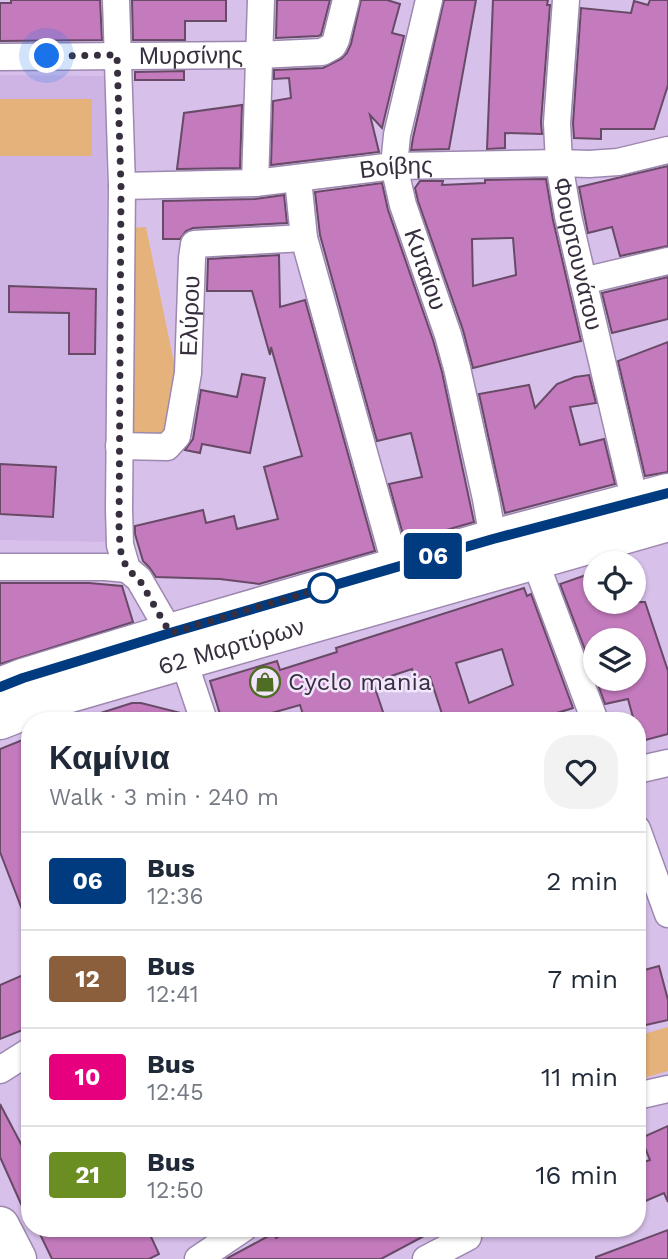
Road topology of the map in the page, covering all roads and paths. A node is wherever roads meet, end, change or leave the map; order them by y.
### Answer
1 (116, 0) edge
2 (261, 0) edge
3 (346, 0) edge
4 (429, 0) edge
5 (566, 0) edge
6 (117, 55) junction
7 (258, 55) junction
8 (0, 57) edge
9 (666, 146) edge
10 (559, 163) junction
11 (394, 166) junction
12 (298, 179) junction
13 (255, 183) junction
14 (121, 187) junction
15 (304, 238) junction
16 (668, 261) edge
17 (583, 281) junction
18 (119, 446) junction
19 (652, 498) edge
20 (668, 522) edge
21 (493, 539) junction
22 (534, 561) junction
23 (0, 567) edge
24 (396, 567) junction
25 (127, 569) junction
26 (177, 646) junction
27 (0, 687) edge
28 (202, 712) edge
29 (592, 712) edge
30 (0, 720) edge
31 (668, 763) edge
32 (646, 768) edge
33 (646, 858) edge
34 (668, 914) edge
35 (21, 1057) edge
36 (0, 1070) edge
37 (668, 1089) edge
38 (646, 1094) edge
39 (0, 1226) edge
40 (231, 1237) edge
41 (469, 1242) edge
42 (17, 1259) edge
43 (198, 1259) edge
44 (426, 1259) edge

1 - 6 street
2 - 7 street
3 - 7 street, Μυρσίνης
4 - 11 street, Κυταίου
5 - 10 street, Φουρτουνάτου
6 - 7 street, Μυρσίνης
6 - 8 street, Μυρσίνης
6 - 14 street
7 - 13 street
9 - 10 street, Βοίβης
10 - 11 street, Βοίβης
10 - 17 street, Φουρτουνάτου
11 - 12 street, Βοίβης
11 - 21 street, Κυταίου
12 - 13 street, Βοίβης
12 - 15 street
13 - 14 street, Βοίβης
14 - 18 street
15 - 18 street, Ελύρου
15 - 24 street
16 - 17 street
17 - 19 street, Φουρτουνάτου
18 - 25 street
19 - 21 main road, 62 Μαρτύρων
20 - 22 main road, 62 Μαρτύρων
21 - 24 main road, 62 Μαρτύρων
22 - 26 main road, 62 Μαρτύρων
22 - 29 street
23 - 25 street
24 - 26 main road, 62 Μαρτύρων
25 - 26 street
26 - 27 main road, 62 Μαρτύρων
26 - 28 street
26 - 30 main road, 62 Μαρτύρων
31 - 32 street
33 - 34 street
35 - 36 street
37 - 38 street
39 - 42 main road
40 - 43 street
41 - 44 street

